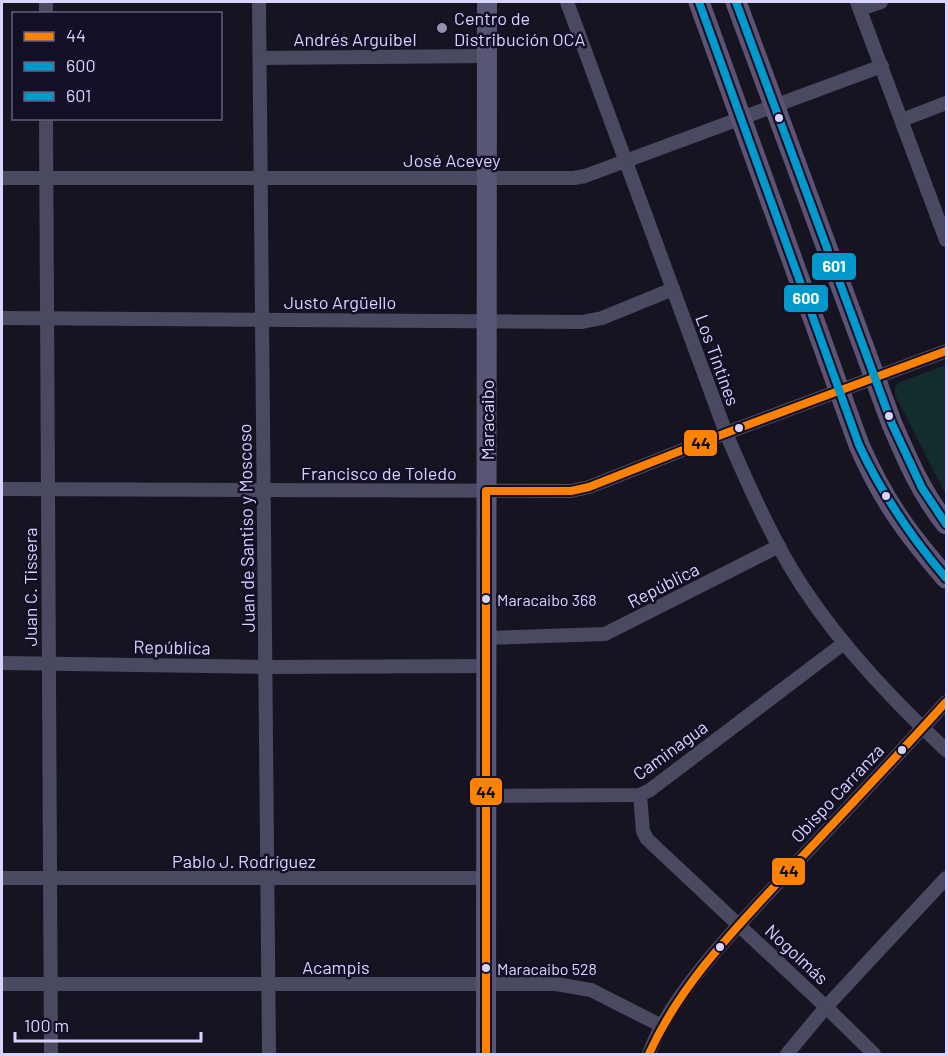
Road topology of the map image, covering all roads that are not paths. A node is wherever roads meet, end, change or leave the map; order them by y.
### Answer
1 (259, 2) edge
2 (487, 2) edge
3 (567, 2) edge
4 (699, 2) edge
5 (736, 2) edge
6 (881, 2) edge
7 (859, 5) edge
8 (487, 56) junction
9 (260, 58) junction
10 (882, 66) junction
11 (946, 103) edge
12 (775, 105) junction
13 (741, 117) junction
14 (46, 120) edge
15 (902, 120) junction
16 (625, 161) junction
17 (2, 178) edge
18 (47, 178) junction
19 (261, 178) junction
20 (487, 178) junction
21 (945, 234) edge
22 (673, 289) junction
23 (2, 318) edge
24 (47, 318) junction
25 (262, 320) junction
26 (487, 321) junction
27 (946, 351) edge
28 (874, 377) junction
29 (838, 392) junction
30 (726, 433) junction
31 (2, 489) edge
32 (47, 489) junction
33 (264, 491) junction
34 (486, 491) junction
35 (946, 524) edge
36 (779, 546) junction
37 (946, 578) edge
38 (486, 639) junction
39 (844, 643) junction
40 (2, 663) edge
41 (48, 663) junction
42 (486, 666) junction
43 (266, 667) junction
44 (946, 702) edge
45 (922, 728) junction
46 (946, 750) edge
47 (640, 795) junction
48 (486, 796) junction
49 (2, 878) edge
50 (50, 878) junction
51 (486, 878) junction
52 (946, 878) edge
53 (268, 879) junction
54 (739, 924) junction
55 (2, 984) edge
56 (51, 984) junction
57 (268, 985) junction
58 (486, 985) junction
59 (826, 1007) junction
60 (662, 1026) junction
61 (51, 1054) edge
62 (269, 1054) edge
63 (486, 1054) edge
64 (649, 1054) edge
65 (787, 1054) edge
66 (874, 1054) edge

1 - 9 street, Juan de Santiso y Moscoso
2 - 8 main road, Maracaibo
3 - 16 street, Los Tintines
4 - 13 main road
5 - 12 main road
6 - 7 street
7 - 10 street
8 - 9 street, Andrés Arguibel
8 - 20 main road, Maracaibo
9 - 19 street, Juan de Santiso y Moscoso
10 - 12 street, José Acevey
10 - 15 street
11 - 15 street
12 - 13 street, José Acevey
12 - 28 main road
13 - 16 street, José Acevey
13 - 29 main road
14 - 18 street, Juan C. Tissera
15 - 21 street
16 - 20 street, José Acevey
16 - 22 street, Los Tintines
17 - 18 street, José Acevey
18 - 19 street, José Acevey
18 - 24 street, Juan C. Tissera
19 - 20 street, José Acevey
19 - 25 street, Juan de Santiso y Moscoso
20 - 26 main road, Maracaibo
22 - 26 street, Justo Argüello
22 - 30 street, Los Tintines
23 - 24 street, Justo Argüello
24 - 25 street, Justo Argüello
24 - 32 street, Juan C. Tissera
25 - 26 street, Justo Argüello
25 - 33 street, Juan de Santiso y Moscoso
26 - 34 main road, Maracaibo
27 - 28 street, Francisco de Toledo
28 - 29 street, Francisco de Toledo
28 - 35 main road
29 - 30 street, Francisco de Toledo
29 - 37 main road
30 - 34 street, Francisco de Toledo
30 - 36 street, Los Tintines
31 - 32 street, Francisco de Toledo
32 - 33 street, Francisco de Toledo
32 - 41 street, Juan C. Tissera
33 - 34 street, Francisco de Toledo
33 - 43 street, Juan de Santiso y Moscoso
34 - 38 main road, Maracaibo
36 - 38 street, República
36 - 39 street, Los Tintines
38 - 42 main road, Maracaibo
39 - 45 street, Los Tintines
39 - 47 street, Caminagua
40 - 41 street, República
41 - 43 street, República
41 - 50 street, Juan C. Tissera
42 - 43 street, República
42 - 48 main road, Maracaibo
43 - 53 street, Juan de Santiso y Moscoso
44 - 45 street, Obispo Carranza
45 - 46 street, Los Tintines
45 - 54 street, Obispo Carranza
47 - 48 street, Caminagua
47 - 54 street, Nogolmás
48 - 51 main road, Maracaibo
49 - 50 street, Pablo J. Rodríguez
50 - 53 street, Pablo J. Rodríguez
50 - 56 street, Juan C. Tissera
51 - 53 street, Pablo J. Rodríguez
51 - 58 main road, Maracaibo
52 - 59 street
53 - 57 street, Juan de Santiso y Moscoso
54 - 59 street, Nogolmás
54 - 60 street, Obispo Carranza
55 - 56 street, Acampis
56 - 57 street, Acampis
56 - 61 street, Juan C. Tissera
57 - 58 street, Acampis
57 - 62 street, Juan de Santiso y Moscoso
58 - 60 street, Acampis
58 - 63 main road, Maracaibo
59 - 65 street
59 - 66 street, Nogolmás
60 - 64 street, Obispo Carranza

